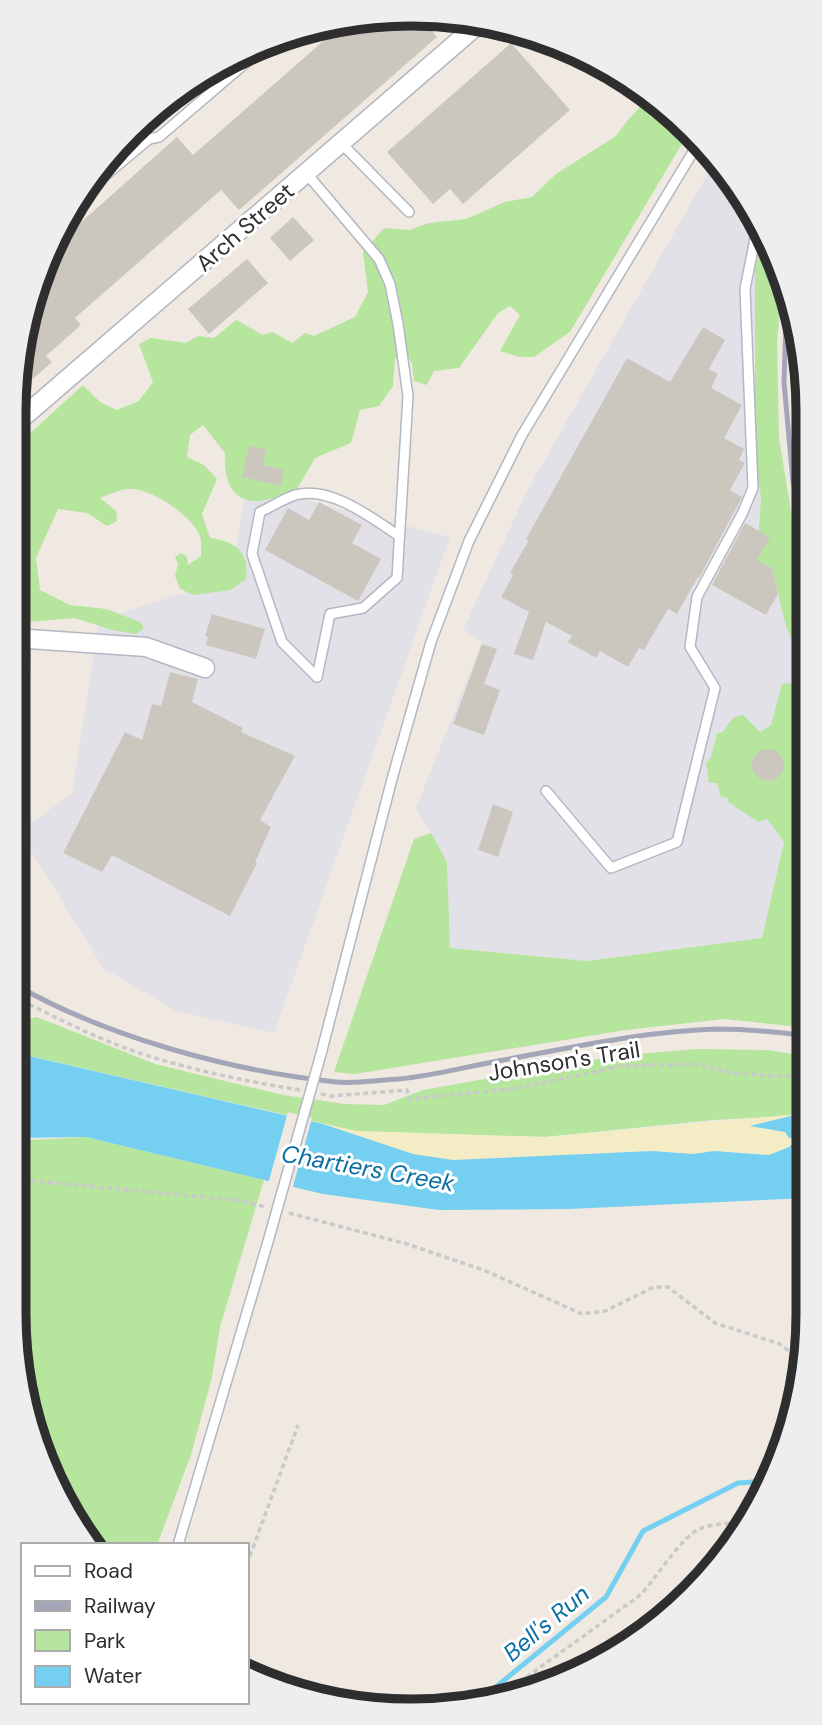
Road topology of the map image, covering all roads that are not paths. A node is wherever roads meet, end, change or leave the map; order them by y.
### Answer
1 (470, 31) edge
2 (243, 65) edge
3 (140, 138) edge
4 (149, 139) junction
5 (342, 144) junction
6 (694, 151) edge
7 (111, 171) edge
8 (307, 174) junction
9 (409, 212) dead end
10 (755, 239) edge
11 (26, 415) edge
12 (400, 536) junction
13 (26, 640) edge
14 (205, 668) dead end
15 (546, 791) dead end
16 (178, 1543) edge

1 - 5 street, Arch Street
2 - 4 lane
3 - 4 lane
4 - 7 lane
5 - 8 street, Arch Street
5 - 9 lane
6 - 16 lane, bridge
8 - 11 street, Arch Street
8 - 12 lane
10 - 15 lane
12 - 12 lane
13 - 14 street

